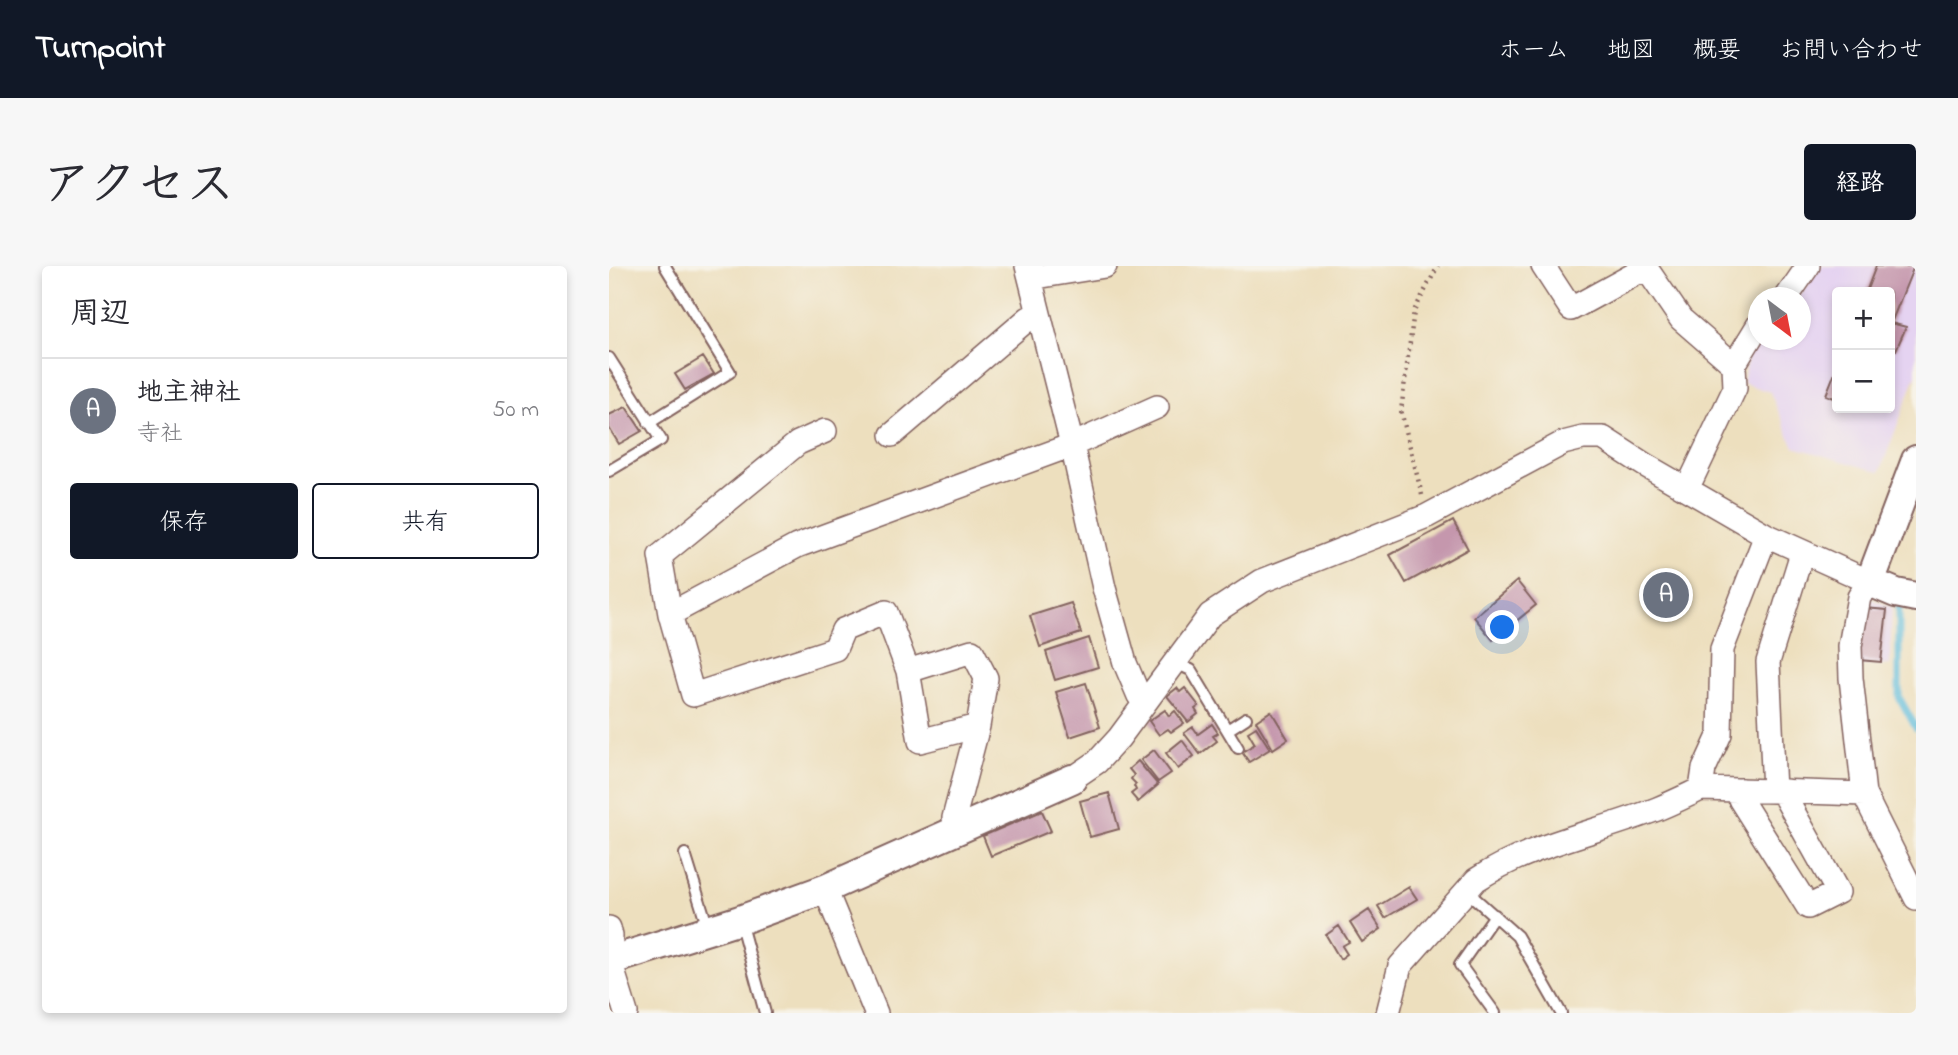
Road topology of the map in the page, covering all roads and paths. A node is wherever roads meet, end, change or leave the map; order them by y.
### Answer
1 (665, 266) edge
2 (1105, 266) edge
3 (1438, 266) edge
4 (1543, 266) edge
5 (1808, 266) edge
6 (1646, 267) edge
7 (1028, 272) edge
8 (1794, 287) edge
9 (1038, 315) junction
10 (1748, 342) edge
11 (609, 358) edge
12 (1734, 365) junction
13 (1157, 407) dead end
14 (649, 423) junction
15 (825, 431) dead end
16 (892, 435) dead end
17 (1072, 445) junction
18 (1916, 460) edge
19 (609, 471) edge
20 (1687, 489) junction
21 (1427, 516) junction
22 (1766, 535) junction
23 (1803, 553) junction
24 (1870, 582) junction
25 (1916, 597) edge
26 (670, 614) junction
27 (1173, 662) junction
28 (908, 671) junction
29 (1147, 700) junction
30 (1246, 718) dead end
31 (978, 726) junction
32 (1229, 729) junction
33 (1238, 748) dead end
34 (1072, 779) joint
35 (1701, 789) junction
36 (1741, 790) junction
37 (1780, 791) junction
38 (1864, 794) junction
39 (959, 830) junction
40 (685, 854) dead end
41 (825, 889) junction
42 (1466, 892) junction
43 (1916, 898) edge
44 (1495, 915) junction
45 (740, 920) junction
46 (609, 928) edge
47 (708, 930) junction
48 (609, 961) edge
49 (626, 1013) edge
50 (765, 1013) edge
51 (876, 1013) edge
52 (1388, 1013) edge
53 (1495, 1013) edge
54 (1561, 1013) edge

1 - 14 lane
2 - 7 street
3 - 21 path
4 - 6 street
5 - 8 street
6 - 12 street
7 - 9 street
9 - 16 street
9 - 17 street
10 - 12 street
11 - 14 lane
12 - 20 street
13 - 17 street
14 - 19 lane
15 - 26 street
17 - 26 street
17 - 29 street
18 - 24 street
20 - 21 street
20 - 22 street
21 - 27 street
22 - 23 street
22 - 35 street
23 - 24 street
23 - 37 street
24 - 25 street
24 - 38 street
26 - 28 street
27 - 29 street
27 - 32 lane
28 - 31 street
28 - 31 street
29 - 34 street
30 - 32 lane
31 - 39 street
32 - 33 lane
34 - 39 street
35 - 36 street
35 - 42 street
36 - 37 street
36 - 37 street
37 - 38 street
38 - 43 street
39 - 41 street
40 - 47 lane
41 - 45 street
41 - 51 street
42 - 44 lane
42 - 52 street
44 - 53 lane
44 - 54 lane
45 - 47 street
45 - 50 lane
46 - 48 street
47 - 48 street
48 - 49 street

